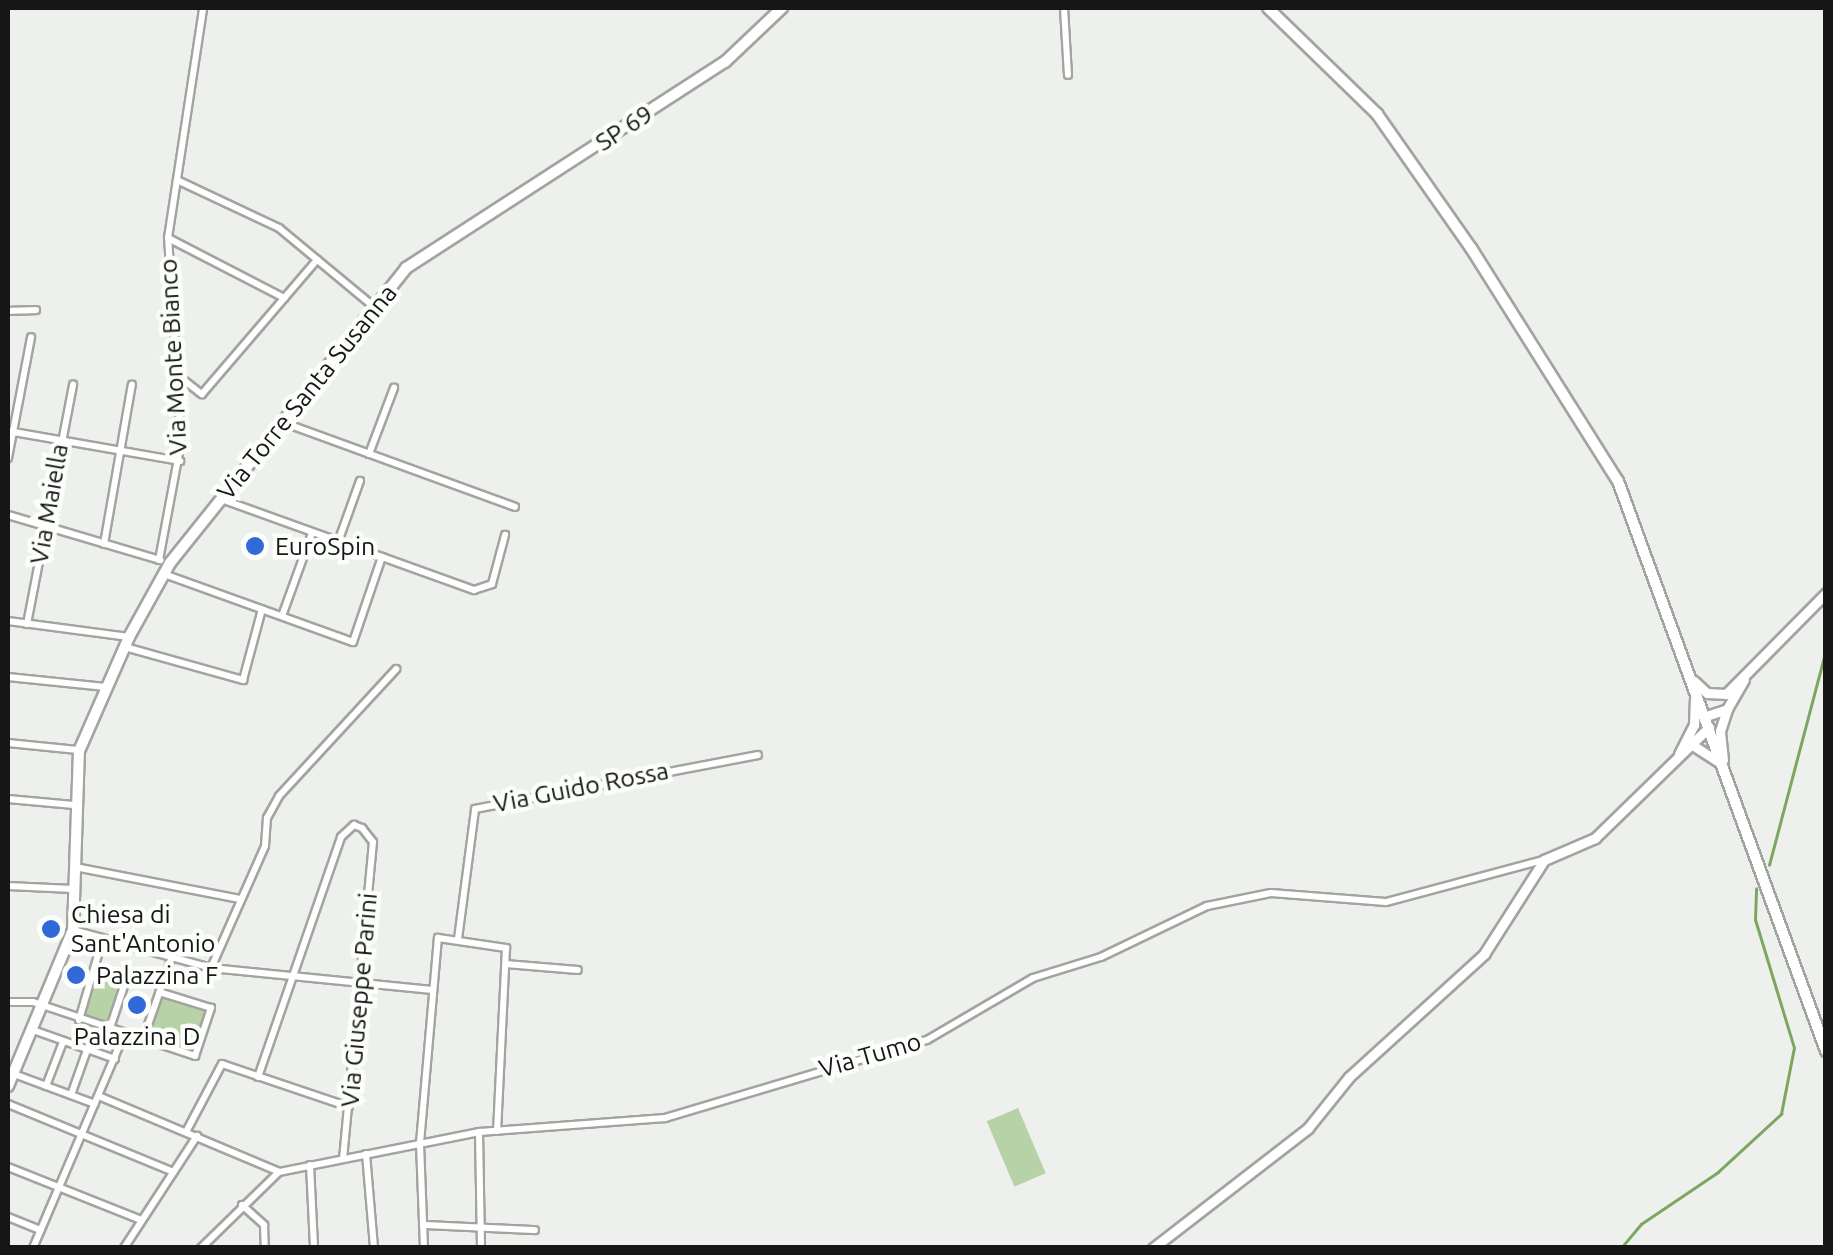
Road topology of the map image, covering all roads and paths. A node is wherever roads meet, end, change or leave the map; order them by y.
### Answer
1 (203, 8) edge
2 (782, 8) edge
3 (1064, 8) edge
4 (1268, 8) edge
5 (1068, 75) dead end
6 (177, 180) junction
7 (456, 235) joint
8 (168, 238) junction
9 (317, 260) junction
10 (284, 298) junction
11 (374, 306) junction
12 (36, 310) dead end
13 (8, 311) edge
14 (31, 337) dead end
15 (175, 373) junction
16 (73, 384) dead end
17 (132, 384) dead end
18 (394, 388) dead end
19 (282, 422) junction
20 (10, 432) edge
21 (60, 440) junction
22 (119, 450) junction
23 (369, 454) junction
24 (8, 458) edge
25 (180, 460) junction
26 (360, 481) dead end
27 (221, 499) junction
28 (516, 507) dead end
29 (8, 515) edge
30 (45, 526) junction
31 (312, 533) junction
32 (505, 536) dead end
33 (338, 542) junction
34 (104, 544) junction
35 (382, 558) junction
36 (163, 570) junction
37 (1826, 593) edge
38 (262, 609) junction
39 (282, 616) junction
40 (8, 621) edge
41 (28, 624) junction
42 (126, 641) junction
43 (396, 669) dead end
44 (1746, 674) junction
45 (8, 677) edge
46 (1694, 681) junction
47 (106, 687) junction
48 (1726, 694) junction
49 (1726, 709) junction
50 (1708, 721) junction
51 (1692, 742) junction
52 (8, 743) edge
53 (79, 750) junction
54 (758, 755) dead end
55 (1724, 768) junction
56 (8, 799) edge
57 (74, 806) junction
58 (1544, 860) junction
59 (74, 867) junction
60 (8, 886) edge
61 (73, 889) junction
62 (240, 899) junction
63 (74, 930) junction
64 (103, 938) junction
65 (458, 939) junction
66 (172, 957) junction
67 (506, 964) junction
68 (211, 968) junction
69 (578, 970) dead end
70 (95, 971) junction
71 (296, 976) junction
72 (126, 980) junction
73 (163, 981) junction
74 (362, 983) junction
75 (430, 990) junction
76 (159, 992) junction
77 (8, 1002) edge
78 (43, 1006) junction
79 (79, 1020) junction
80 (33, 1030) junction
81 (109, 1031) junction
82 (123, 1037) junction
83 (63, 1042) junction
84 (142, 1042) junction
85 (86, 1050) junction
86 (1826, 1051) edge
87 (115, 1060) junction
88 (13, 1066) edge
89 (258, 1077) junction
90 (8, 1086) edge
91 (46, 1086) junction
92 (71, 1095) junction
93 (98, 1100) junction
94 (8, 1104) edge
95 (349, 1107) junction
96 (497, 1131) junction
97 (186, 1132) junction
98 (478, 1132) junction
99 (82, 1135) junction
100 (197, 1136) junction
101 (420, 1143) junction
102 (366, 1154) junction
103 (343, 1158) junction
104 (310, 1165) junction
105 (8, 1167) edge
106 (174, 1172) junction
107 (280, 1172) junction
108 (59, 1187) junction
109 (242, 1205) junction
110 (8, 1217) edge
111 (141, 1220) junction
112 (423, 1225) junction
113 (480, 1227) junction
114 (40, 1230) junction
115 (535, 1230) dead end
116 (33, 1248) edge
117 (124, 1248) edge
118 (201, 1248) edge
119 (265, 1248) edge
120 (314, 1248) edge
121 (374, 1248) edge
122 (424, 1248) edge
123 (481, 1248) edge
124 (1153, 1248) edge

1 - 6 street, Via Monte Bianco
2 - 7 main road, SP 69
3 - 5 street
4 - 46 main road
6 - 8 street, Via Monte Bianco
6 - 9 street
7 - 11 main road, Via Torre Santa Susanna
8 - 10 street
8 - 15 street, Via Monte Bianco
9 - 10 street
9 - 11 street
10 - 15 street
11 - 19 main road, Via Torre Santa Susanna
12 - 13 street
14 - 20 street
15 - 25 street, Via Monte Bianco
16 - 21 street, Via Maiella
17 - 22 street
18 - 23 street
19 - 23 street
19 - 27 main road, Via Torre Santa Susanna
20 - 21 street
20 - 24 street
21 - 22 street
21 - 30 street, Via Maiella
22 - 25 street
22 - 34 street
23 - 28 street
25 - 36 street, Via Monte Bianco
26 - 33 street
27 - 31 street
27 - 36 main road, Via Torre Santa Susanna
29 - 30 street
30 - 34 street
30 - 41 street, Via Maiella
31 - 33 street
31 - 39 street
32 - 35 street
33 - 35 street
34 - 36 street
35 - 39 street
36 - 38 street
36 - 42 main road, Via Torre Santa Susanna
37 - 44 street
38 - 39 street
38 - 42 street
40 - 41 street
41 - 42 street
42 - 47 main road, Via Torre Santa Susanna
43 - 62 street
44 - 48 street
44 - 49 street
45 - 47 street
46 - 48 street
46 - 50 main road
46 - 51 street
47 - 53 main road, Via Torre Santa Susanna
48 - 50 street
49 - 50 street
49 - 55 street
50 - 51 street
50 - 55 main road
51 - 55 street
51 - 58 street
52 - 53 street
53 - 57 main road, Via Torre Santa Susanna
54 - 65 street, Via Guido Rossa
55 - 86 main road
56 - 57 street
57 - 59 main road, Via Torre Santa Susanna
58 - 96 street, Via Tumo
58 - 124 street
59 - 61 main road, Via Torre Santa Susanna
59 - 62 street
60 - 61 street
61 - 63 main road, Via Torre Santa Susanna
62 - 68 street
63 - 64 street
63 - 78 main road, Via Torre Santa Susanna
64 - 66 street
64 - 70 street
65 - 67 street
65 - 75 street
66 - 68 street
66 - 73 street
67 - 69 street
67 - 96 street
68 - 71 street
70 - 72 street
70 - 79 street
71 - 74 street
71 - 74 street, Via Giuseppe Parini
71 - 89 street
72 - 73 street
72 - 81 street
73 - 76 street
74 - 75 street
74 - 95 street, Via Giuseppe Parini
75 - 101 street
76 - 84 street
76 - 84 street
77 - 78 street
78 - 79 street
78 - 80 main road, Via Torre Santa Susanna
79 - 81 street
80 - 83 street
80 - 88 main road, Via Torre Santa Susanna
81 - 82 street
82 - 84 street
82 - 87 street
83 - 85 street
83 - 91 street
85 - 87 street
85 - 92 street
87 - 93 street
88 - 90 main road, Via Torre Santa Susanna
88 - 91 street
89 - 95 street
89 - 97 street
91 - 92 street
92 - 93 street
93 - 97 street
93 - 99 street
94 - 99 street
95 - 103 street, Via Giuseppe Parini
96 - 98 street, Via Tumo
97 - 100 street
98 - 101 street, Via Tumo
98 - 113 street
99 - 106 street
99 - 108 street
100 - 106 street
100 - 107 street
101 - 102 street, Via Tumo
101 - 112 street
102 - 103 street, Via Tumo
102 - 121 street
103 - 104 street, Via Tumo
104 - 107 street, Via Tumo
104 - 120 street
105 - 108 street
106 - 111 street
107 - 109 street, Via Tumo
108 - 111 street
108 - 114 street
109 - 118 street, Via Tumo
109 - 119 street
110 - 114 street
111 - 117 street
112 - 113 street
112 - 122 street
113 - 115 street
113 - 123 street
114 - 116 street

